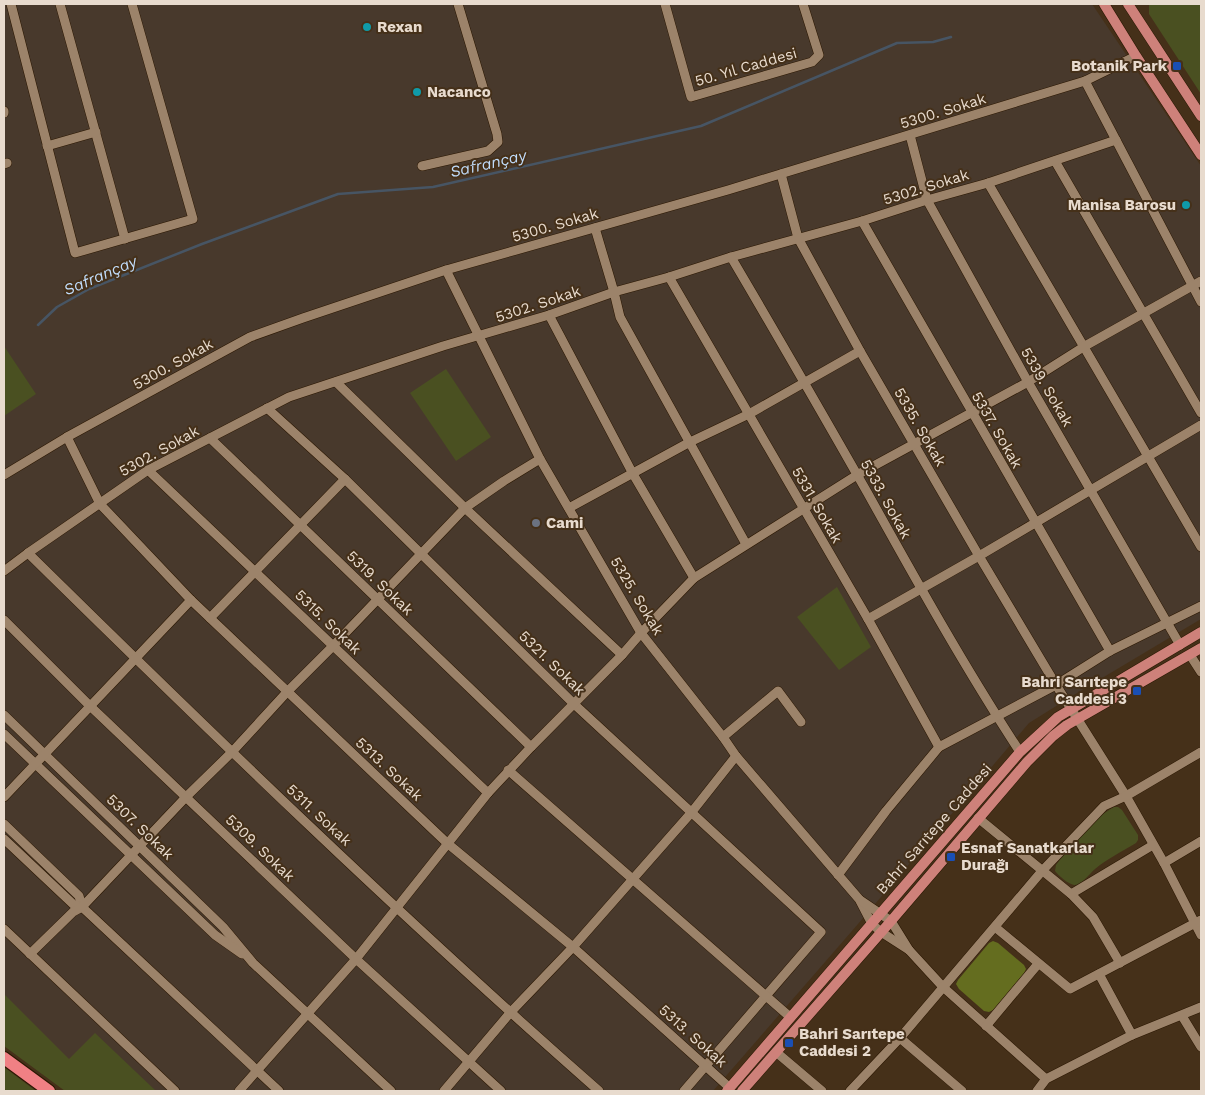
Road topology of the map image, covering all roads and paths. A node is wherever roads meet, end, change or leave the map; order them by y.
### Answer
1 (11, 4) edge
2 (60, 4) edge
3 (132, 4) edge
4 (458, 4) edge
5 (665, 4) edge
6 (803, 4) edge
7 (1104, 4) edge
8 (1128, 4) edge
9 (1136, 56) junction
10 (1085, 81) junction
11 (1201, 116) edge
12 (96, 132) junction
13 (910, 135) junction
14 (1116, 140) junction
15 (47, 146) junction
16 (1201, 155) edge
17 (1055, 161) junction
18 (422, 166) dead end
19 (781, 174) junction
20 (988, 183) junction
21 (928, 200) junction
22 (862, 221) junction
23 (595, 228) junction
24 (126, 238) junction
25 (798, 238) junction
26 (731, 257) junction
27 (446, 270) junction
28 (669, 277) junction
29 (1201, 281) edge
30 (1192, 287) junction
31 (614, 292) junction
32 (1201, 302) edge
33 (1143, 313) junction
34 (549, 315) junction
35 (480, 337) junction
36 (1085, 346) junction
37 (860, 351) junction
38 (336, 382) junction
39 (1028, 382) junction
40 (805, 383) junction
41 (267, 408) junction
42 (972, 413) junction
43 (1201, 413) edge
44 (749, 414) junction
45 (1201, 425) edge
46 (67, 437) junction
47 (210, 438) junction
48 (690, 442) junction
49 (914, 445) junction
50 (1148, 458) junction
51 (540, 459) junction
52 (148, 470) junction
53 (633, 474) junction
54 (4, 475) edge
55 (857, 475) junction
56 (344, 479) junction
57 (1091, 490) junction
58 (100, 504) junction
59 (465, 508) junction
60 (569, 508) junction
61 (804, 510) junction
62 (1035, 523) junction
63 (300, 524) junction
64 (746, 544) junction
65 (1201, 547) edge
66 (28, 553) junction
67 (422, 554) junction
68 (979, 556) junction
69 (256, 570) junction
70 (4, 571) edge
71 (694, 578) junction
72 (921, 588) junction
73 (191, 600) junction
74 (378, 600) junction
75 (1201, 606) edge
76 (210, 618) junction
77 (868, 618) junction
78 (4, 620) edge
79 (1168, 623) junction
80 (1201, 632) edge
81 (641, 633) junction
82 (1180, 645) junction
83 (333, 646) junction
84 (1201, 648) edge
85 (1110, 651) junction
86 (622, 655) junction
87 (1190, 655) junction
88 (135, 658) junction
89 (1201, 672) edge
90 (1056, 685) junction
91 (287, 692) junction
92 (574, 704) junction
93 (90, 705) junction
94 (1071, 709) junction
95 (4, 716) edge
96 (997, 718) junction
97 (1078, 719) junction
98 (802, 722) dead end
99 (4, 734) edge
100 (723, 737) junction
101 (531, 747) junction
102 (939, 747) junction
103 (232, 752) junction
104 (1020, 752) junction
105 (1201, 752) edge
106 (45, 754) junction
107 (736, 756) junction
108 (36, 764) junction
109 (508, 770) junction
110 (488, 793) junction
111 (1126, 796) junction
112 (4, 797) edge
113 (186, 797) junction
114 (691, 813) junction
115 (978, 818) junction
116 (4, 824) edge
117 (4, 838) edge
118 (1201, 842) edge
119 (447, 843) junction
120 (1154, 845) junction
121 (141, 847) junction
122 (132, 856) junction
123 (1164, 863) junction
124 (1042, 871) junction
125 (838, 875) junction
126 (633, 879) junction
127 (1071, 894) junction
128 (859, 899) junction
129 (82, 907) junction
130 (397, 907) junction
131 (881, 913) junction
132 (891, 921) junction
133 (1198, 922) edge
134 (872, 924) junction
135 (995, 927) junction
136 (4, 929) edge
137 (881, 932) junction
138 (1201, 935) edge
139 (573, 947) junction
140 (909, 950) junction
141 (30, 954) junction
142 (356, 959) junction
143 (253, 963) junction
144 (1038, 964) junction
145 (1120, 964) junction
146 (1099, 974) junction
147 (943, 988) junction
148 (766, 997) junction
149 (1201, 1007) edge
150 (510, 1013) junction
151 (308, 1014) junction
152 (1182, 1016) junction
153 (790, 1018) junction
154 (986, 1026) junction
155 (1132, 1035) junction
156 (900, 1038) junction
157 (1201, 1047) edge
158 (776, 1052) junction
159 (4, 1058) edge
160 (468, 1062) junction
161 (707, 1065) junction
162 (256, 1072) junction
163 (1046, 1079) junction
164 (729, 1089) edge
165 (854, 1090) edge
166 (49, 1091) edge
167 (175, 1091) edge
168 (239, 1091) edge
169 (279, 1091) edge
170 (391, 1091) edge
171 (444, 1091) edge
172 (501, 1091) edge
173 (598, 1091) edge
174 (684, 1091) edge
175 (742, 1091) edge
176 (822, 1091) edge
177 (962, 1091) edge
178 (1037, 1091) edge

1 - 15 street
2 - 12 street
3 - 24 street
4 - 18 street
5 - 6 street, 50. Yıl Caddesi
7 - 9 main road
8 - 11 main road
9 - 10 street, 5300. Sokak
9 - 16 main road
10 - 13 street, 5300. Sokak
10 - 14 street
12 - 15 street
12 - 24 street
13 - 19 street, 5300. Sokak
13 - 21 street, 5339. Sokak
14 - 17 street, 5302. Sokak
14 - 30 street
15 - 24 street
17 - 20 street, 5302. Sokak
17 - 33 street
19 - 23 street, 5300. Sokak
19 - 25 street, 5335. Sokak
20 - 21 street, 5302. Sokak
20 - 36 street
21 - 22 street, 5302. Sokak
21 - 39 street, 5339. Sokak
22 - 25 street, 5302. Sokak
22 - 42 street, 5337. Sokak
23 - 27 street, 5300. Sokak
23 - 31 street
25 - 26 street, 5302. Sokak
25 - 37 street, 5335. Sokak
26 - 28 street, 5302. Sokak
26 - 40 street, 5333. Sokak
27 - 35 street, 5325. Sokak
27 - 46 street, 5300. Sokak
28 - 31 street, 5302. Sokak
28 - 44 street, 5331. Sokak
29 - 30 street
30 - 32 street
30 - 33 street
31 - 34 street, 5302. Sokak
31 - 48 street
33 - 36 street
33 - 43 street
34 - 35 street, 5302. Sokak
34 - 53 street
35 - 38 street, 5302. Sokak
35 - 51 street, 5325. Sokak
36 - 39 street
36 - 50 street
37 - 40 street
37 - 49 street, 5335. Sokak
38 - 41 street, 5302. Sokak
38 - 59 street
39 - 42 street
39 - 57 street, 5339. Sokak
40 - 44 street
40 - 55 street, 5333. Sokak
41 - 47 street, 5302. Sokak
41 - 56 street, 5321. Sokak
42 - 49 street
42 - 62 street, 5337. Sokak
44 - 48 street
44 - 61 street, 5331. Sokak
45 - 50 street
46 - 54 street, 5300. Sokak
46 - 58 street, 5313. Sokak
47 - 52 street, 5302. Sokak
47 - 63 street, 5319. Sokak
48 - 53 street
48 - 64 street
49 - 55 street
49 - 68 street, 5335. Sokak
50 - 57 street
50 - 65 street
51 - 59 street
51 - 60 street, 5325. Sokak
52 - 58 street, 5302. Sokak
52 - 69 street, 5315. Sokak
53 - 60 street
53 - 71 street
55 - 61 street
55 - 72 street, 5333. Sokak
56 - 63 street
56 - 67 street, 5321. Sokak
57 - 62 street
57 - 79 street, 5339. Sokak
58 - 66 street, 5302. Sokak
58 - 73 street, 5313. Sokak
59 - 67 street
59 - 86 street
60 - 81 street, 5325. Sokak
61 - 64 street
61 - 77 street, 5331. Sokak
62 - 68 street
62 - 85 street, 5337. Sokak
63 - 69 street
63 - 74 street, 5319. Sokak
64 - 71 street
66 - 70 street, 5302. Sokak
66 - 88 street, 5311. Sokak
67 - 74 street
67 - 92 street, 5321. Sokak
68 - 72 street
68 - 90 street, 5335. Sokak
69 - 76 street
69 - 83 street, 5315. Sokak
71 - 81 street
72 - 77 street
72 - 96 street, 5333. Sokak
73 - 76 street, 5313. Sokak
73 - 88 street
74 - 83 street
74 - 101 street, 5319. Sokak
75 - 79 street
76 - 91 street, 5313. Sokak
77 - 102 street, 5331. Sokak
78 - 93 street, 5309. Sokak
79 - 82 street, 5339. Sokak
79 - 85 street
80 - 82 main road, Bahri Sarıtepe Caddesi
81 - 86 street
81 - 100 street, 5325. Sokak
82 - 94 main road, Bahri Sarıtepe Caddesi
83 - 91 street
83 - 110 street, 5315. Sokak
84 - 87 main road, Bahri Sarıtepe Caddesi
85 - 90 street
86 - 92 street
87 - 89 street
87 - 97 main road, Bahri Sarıtepe Caddesi
88 - 93 street
88 - 103 street, 5311. Sokak
90 - 94 street, 5335. Sokak
90 - 96 street
91 - 103 street
91 - 119 street, 5313. Sokak
92 - 101 street
92 - 114 street, 5321. Sokak
93 - 106 street
93 - 113 street, 5309. Sokak
94 - 97 street, 5335. Sokak
94 - 104 main road, Bahri Sarıtepe Caddesi
95 - 106 street, 5307. Sokak
96 - 102 street
96 - 104 street, 5333. Sokak
97 - 111 street, 5335. Sokak
97 - 115 main road, Bahri Sarıtepe Caddesi
98 - 100 street
99 - 108 street, 5307. Sokak
100 - 107 street, 5325. Sokak
101 - 109 street
102 - 125 street
103 - 113 street
103 - 130 street, 5311. Sokak
104 - 131 main road, Bahri Sarıtepe Caddesi
105 - 111 street
106 - 108 street
106 - 121 street, 5307. Sokak
107 - 114 street
107 - 125 street, 5325. Sokak
108 - 112 street
108 - 122 street, 5307. Sokak
109 - 110 street
109 - 126 street
110 - 119 street
111 - 120 street, 5335. Sokak
111 - 124 street
113 - 121 street
113 - 142 street, 5309. Sokak
114 - 126 street
114 - 148 street, 5321. Sokak
115 - 124 street
115 - 132 main road, Bahri Sarıtepe Caddesi
116 - 129 street
117 - 129 street
118 - 123 street
119 - 130 street
119 - 139 street, 5313. Sokak
120 - 123 street, 5335. Sokak
120 - 127 street
121 - 122 street
121 - 143 street, 5307. Sokak
122 - 129 street
122 - 143 street, 5307. Sokak
123 - 133 street, 5335. Sokak
124 - 127 street
124 - 135 street
125 - 128 street, 5325. Sokak
126 - 139 street
126 - 148 street
127 - 145 street
128 - 131 street
128 - 134 street
129 - 141 street
129 - 162 street
130 - 142 street
130 - 150 street, 5311. Sokak
131 - 132 street
131 - 134 main road, Bahri Sarıtepe Caddesi
132 - 137 main road, Bahri Sarıtepe Caddesi
132 - 140 street
133 - 138 street, 5335. Sokak
133 - 145 street
134 - 137 street
134 - 153 main road, Bahri Sarıtepe Caddesi
135 - 144 street
135 - 147 street
136 - 141 street
137 - 140 street
137 - 158 main road, Bahri Sarıtepe Caddesi
139 - 150 street
139 - 161 street, 5313. Sokak
140 - 147 street
141 - 167 street
142 - 151 street
142 - 160 street, 5309. Sokak
143 - 151 street, 5307. Sokak
144 - 146 street
144 - 154 street
145 - 146 street
146 - 155 street
147 - 154 street
147 - 156 street
148 - 153 street
148 - 161 street
149 - 152 street
150 - 160 street
150 - 173 street, 5311. Sokak
151 - 162 street
151 - 170 street, 5307. Sokak
152 - 155 street
152 - 157 street
153 - 164 main road, Bahri Sarıtepe Caddesi
154 - 163 street
155 - 163 street
156 - 165 street
156 - 177 street
158 - 175 main road, Bahri Sarıtepe Caddesi
158 - 176 street
159 - 166 highway
160 - 171 street
160 - 172 street, 5309. Sokak
161 - 164 street, 5313. Sokak
161 - 174 street
162 - 168 street
162 - 169 street
163 - 178 street

